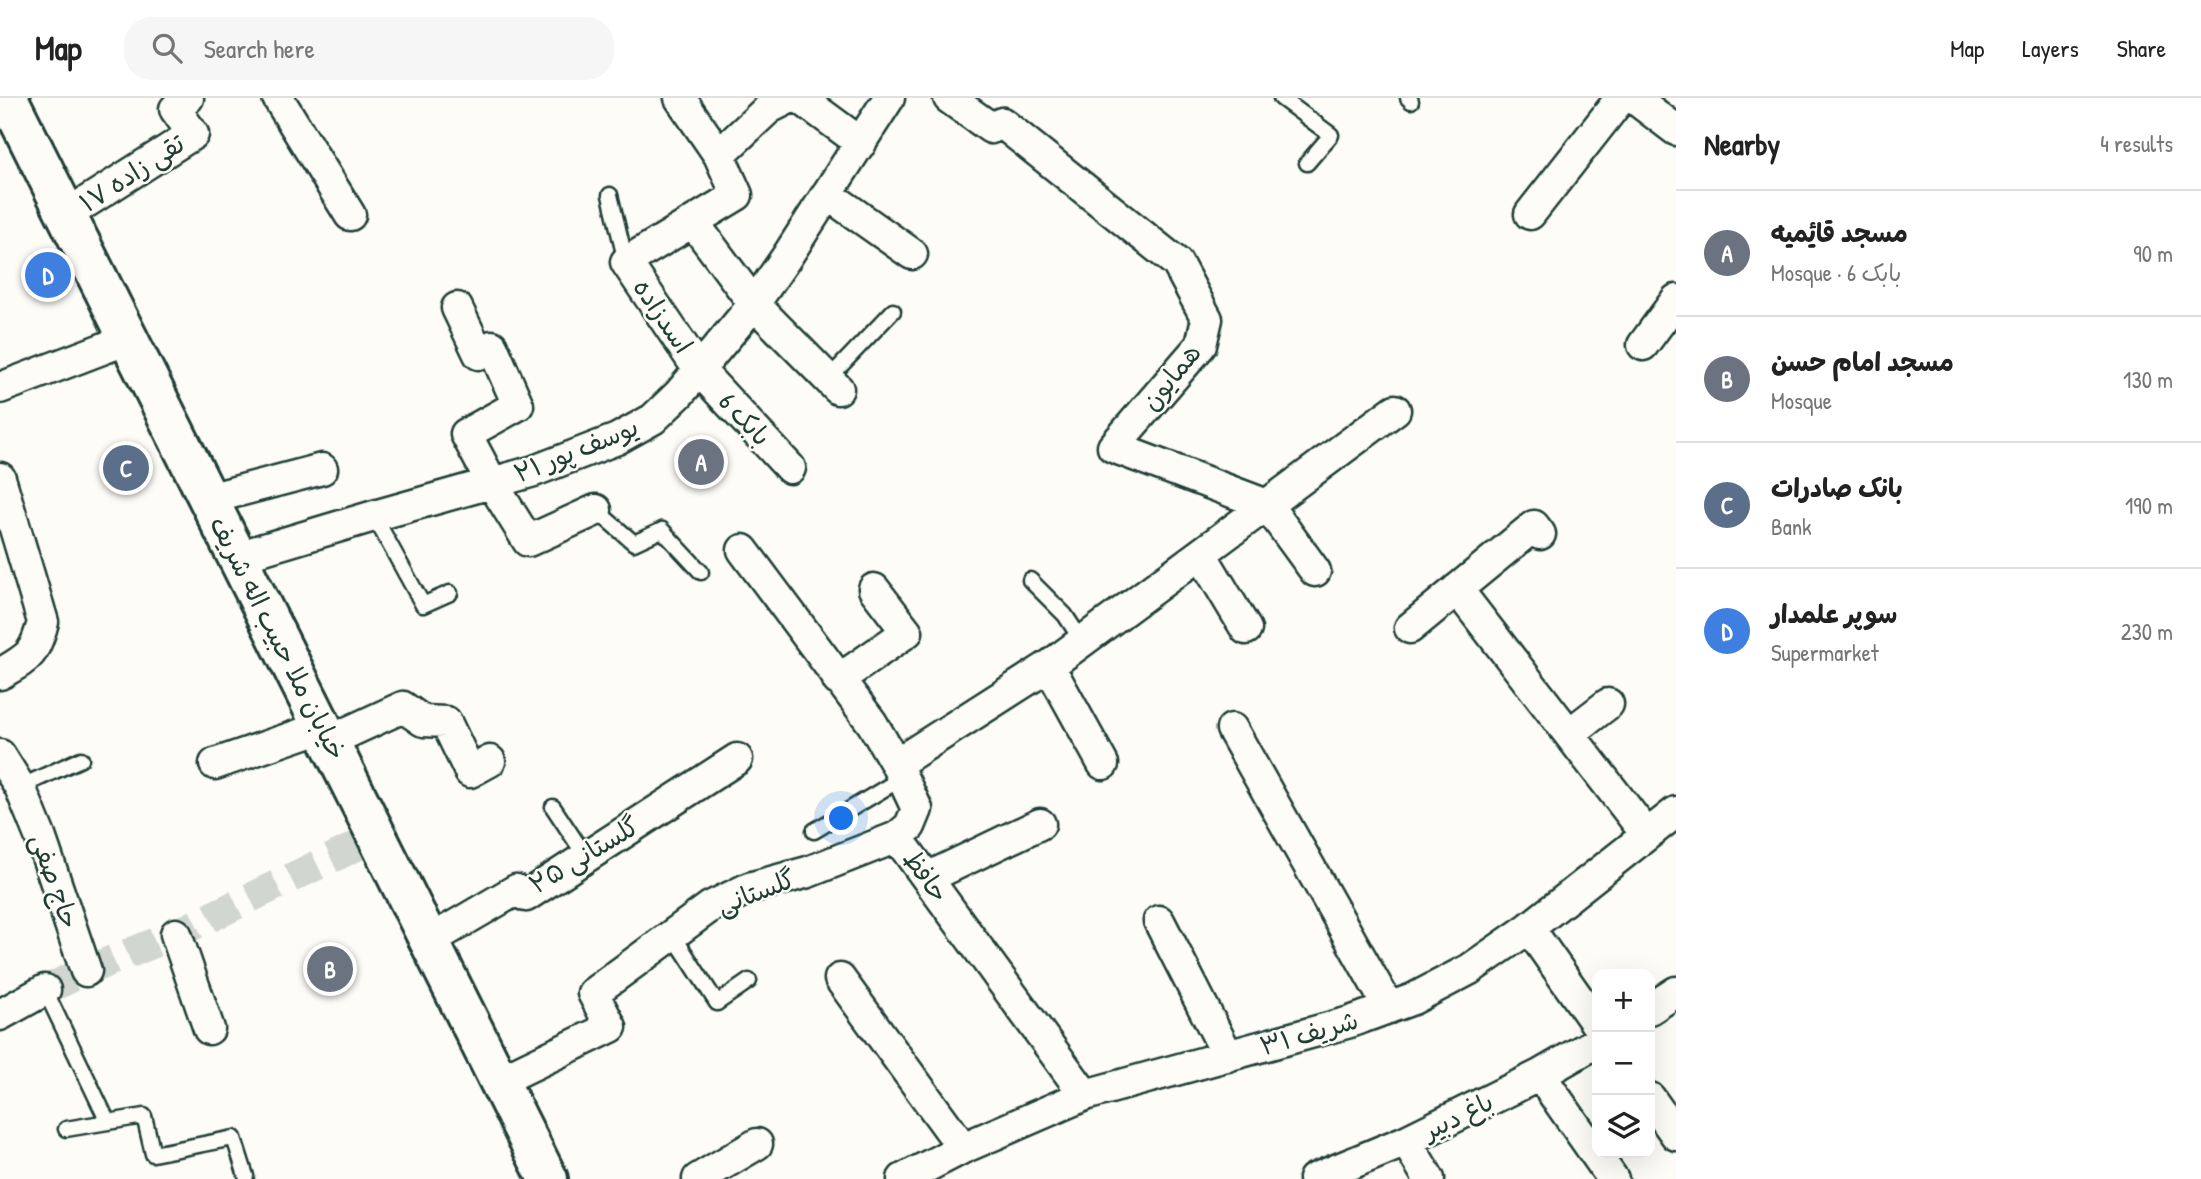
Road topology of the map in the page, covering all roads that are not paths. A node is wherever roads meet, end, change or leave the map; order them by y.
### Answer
1 (8, 98) edge
2 (188, 98) edge
3 (278, 98) edge
4 (680, 98) edge
5 (789, 98) edge
6 (800, 98) edge
7 (888, 98) edge
8 (949, 98) edge
9 (1281, 98) edge
10 (1621, 98) edge
11 (1299, 103) edge
12 (861, 143) junction
13 (719, 155) junction
14 (1307, 163) dead end
15 (827, 194) junction
16 (610, 195) dead end
17 (1530, 214) dead end
18 (66, 215) junction
19 (350, 215) dead end
20 (693, 222) junction
21 (912, 254) dead end
22 (626, 262) junction
23 (1676, 300) edge
24 (754, 304) junction
25 (457, 308) dead end
26 (892, 311) dead end
27 (128, 339) junction
28 (1643, 345) dead end
29 (699, 370) junction
30 (833, 383) joint
31 (0, 388) edge
32 (1395, 410) dead end
33 (790, 468) dead end
34 (322, 469) dead end
35 (492, 483) junction
36 (2, 489) edge
37 (208, 499) junction
38 (1267, 505) junction
39 (596, 510) joint
40 (374, 516) junction
41 (1540, 534) dead end
42 (743, 550) dead end
43 (1201, 554) junction
44 (237, 557) junction
45 (1315, 570) dead end
46 (701, 572) dead end
47 (1031, 580) dead end
48 (874, 589) dead end
49 (1458, 589) junction
50 (450, 593) dead end
51 (1410, 628) dead end
52 (1246, 629) dead end
53 (1082, 641) junction
54 (1049, 666) junction
55 (0, 674) edge
56 (838, 680) junction
57 (1608, 704) dead end
58 (1233, 729) dead end
59 (326, 734) junction
60 (1569, 734) junction
61 (0, 755) edge
62 (81, 759) dead end
63 (737, 759) dead end
64 (490, 761) dead end
65 (215, 764) dead end
66 (1103, 764) dead end
67 (899, 771) junction
68 (20, 788) junction
69 (554, 807) dead end
70 (1676, 812) edge
71 (1040, 824) dead end
72 (814, 831) dead end
73 (1647, 835) junction
74 (897, 836) junction
75 (586, 857) junction
76 (928, 878) junction
77 (1159, 921) dead end
78 (1529, 928) junction
79 (176, 934) dead end
80 (673, 935) junction
81 (429, 941) junction
82 (86, 971) dead end
83 (840, 979) dead end
84 (749, 981) dead end
85 (45, 990) joint
86 (1676, 992) edge
87 (1655, 1006) edge
88 (1389, 1009) junction
89 (0, 1015) edge
90 (1592, 1018) edge
91 (209, 1029) dead end
92 (1592, 1045) edge
93 (1228, 1056) junction
94 (1540, 1075) junction
95 (499, 1081) junction
96 (1085, 1095) junction
97 (1655, 1105) edge
98 (108, 1122) junction
99 (66, 1129) dead end
100 (1676, 1135) edge
101 (1406, 1141) junction
102 (757, 1144) dead end
103 (963, 1148) junction
104 (246, 1176) dead end
105 (548, 1179) edge
106 (698, 1179) edge
107 (903, 1179) edge
108 (1314, 1179) edge
109 (1429, 1179) edge
110 (1613, 1179) edge

1 - 18 main road, خیابان ملا حبیب اله شریف
2 - 18 street, تقی زاده ۱۷
3 - 19 street
4 - 13 street
5 - 13 street
6 - 12 street
7 - 12 street, یوسف پور ۲۱
8 - 38 street, همایون
9 - 11 lane
10 - 17 street
11 - 14 lane
12 - 15 street, یوسف پور ۲۱
13 - 20 street
15 - 21 street
15 - 24 street, یوسف پور ۲۱
16 - 22 lane
18 - 27 main road, خیابان ملا حبیب اله شریف
20 - 22 street
20 - 24 street
22 - 29 street, اسدزاده
23 - 28 street
24 - 29 street, یوسف پور ۲۱
24 - 30 street
25 - 35 street
26 - 30 lane
27 - 31 street
27 - 37 main road, خیابان ملا حبیب اله شریف
29 - 33 street, بابک 6
29 - 35 street, یوسف پور ۲۱
32 - 38 street
34 - 37 street
35 - 39 street
35 - 40 street, یوسف پور ۲۱
36 - 55 street
37 - 44 main road, خیابان ملا حبیب اله شریف
38 - 43 street
38 - 45 street
39 - 46 lane
40 - 44 street, یوسف پور ۲۱
40 - 50 lane
41 - 49 street
42 - 56 street, حافظ
43 - 52 street
43 - 53 street
44 - 59 main road, خیابان ملا حبیب اله شریف
47 - 53 lane
48 - 56 street
49 - 51 street
49 - 60 street
53 - 54 street
54 - 66 street
54 - 67 street
56 - 67 street, حافظ
57 - 60 street
58 - 88 street
59 - 64 street
59 - 65 street
59 - 81 main road, خیابان ملا حبیب اله شریف
60 - 73 street
61 - 68 street, حاج صفی
62 - 68 lane
63 - 75 street, گلستانی ۲۵
67 - 72 lane
67 - 74 street, حافظ
68 - 82 street, حاج صفی
69 - 75 lane
70 - 73 street, شریف ۳۱
71 - 76 street
73 - 78 street, شریف ۳۱
74 - 76 street, حافظ
74 - 80 street, گلستانی
75 - 81 street, گلستانی ۲۵
76 - 96 street, حافظ
77 - 93 street
78 - 88 street, شریف ۳۱
78 - 90 street
79 - 91 street
80 - 84 lane
80 - 95 street, گلستانی
81 - 95 main road, خیابان ملا حبیب اله شریف
83 - 103 street
85 - 89 street
85 - 98 lane
86 - 87 street
88 - 93 street, شریف ۳۱
92 - 94 street, باغ دبیر
93 - 96 street, شریف ۳۱
94 - 101 street, باغ دبیر
94 - 110 street
95 - 105 main road, خیابان ملا حبیب اله شریف
96 - 103 street, شریف ۳۱
97 - 100 street
98 - 99 lane
98 - 104 lane
101 - 108 street, باغ دبیر
101 - 109 street
102 - 106 street
103 - 107 street, شریف ۳۱

